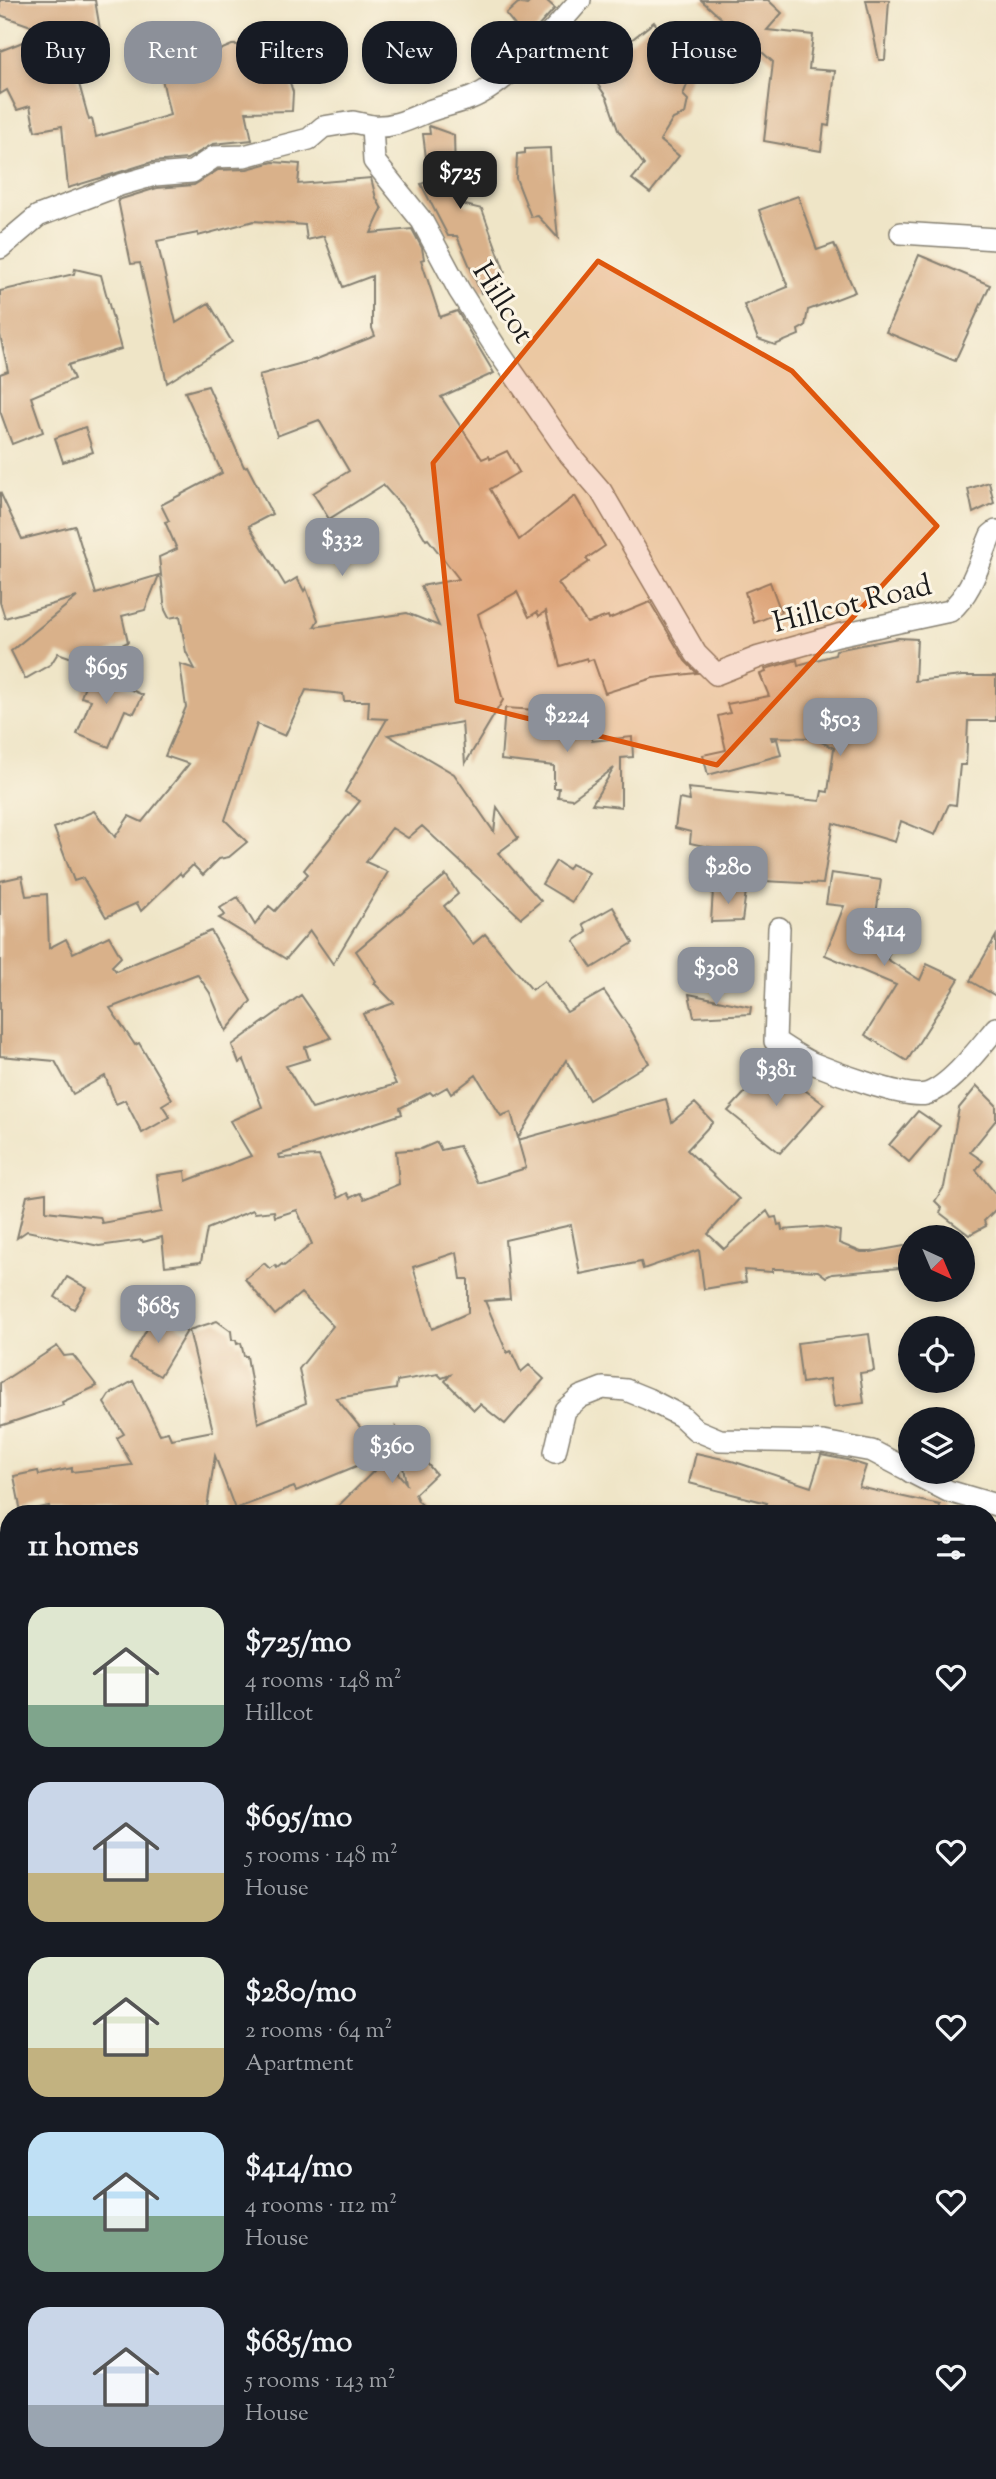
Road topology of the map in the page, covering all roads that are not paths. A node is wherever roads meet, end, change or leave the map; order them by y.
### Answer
1 (580, 0) edge
2 (372, 127) junction
3 (901, 233) dead end
4 (996, 239) edge
5 (0, 247) edge
6 (996, 531) edge
7 (759, 657) joint
8 (779, 928) dead end
9 (996, 1028) edge
10 (555, 1452) dead end
11 (898, 1464) edge
12 (935, 1484) edge
13 (996, 1505) edge

1 - 2 street
2 - 5 street
2 - 7 street, Hillcot
3 - 4 street
6 - 7 street, Hillcot Road
8 - 9 street
10 - 11 street
12 - 13 street

